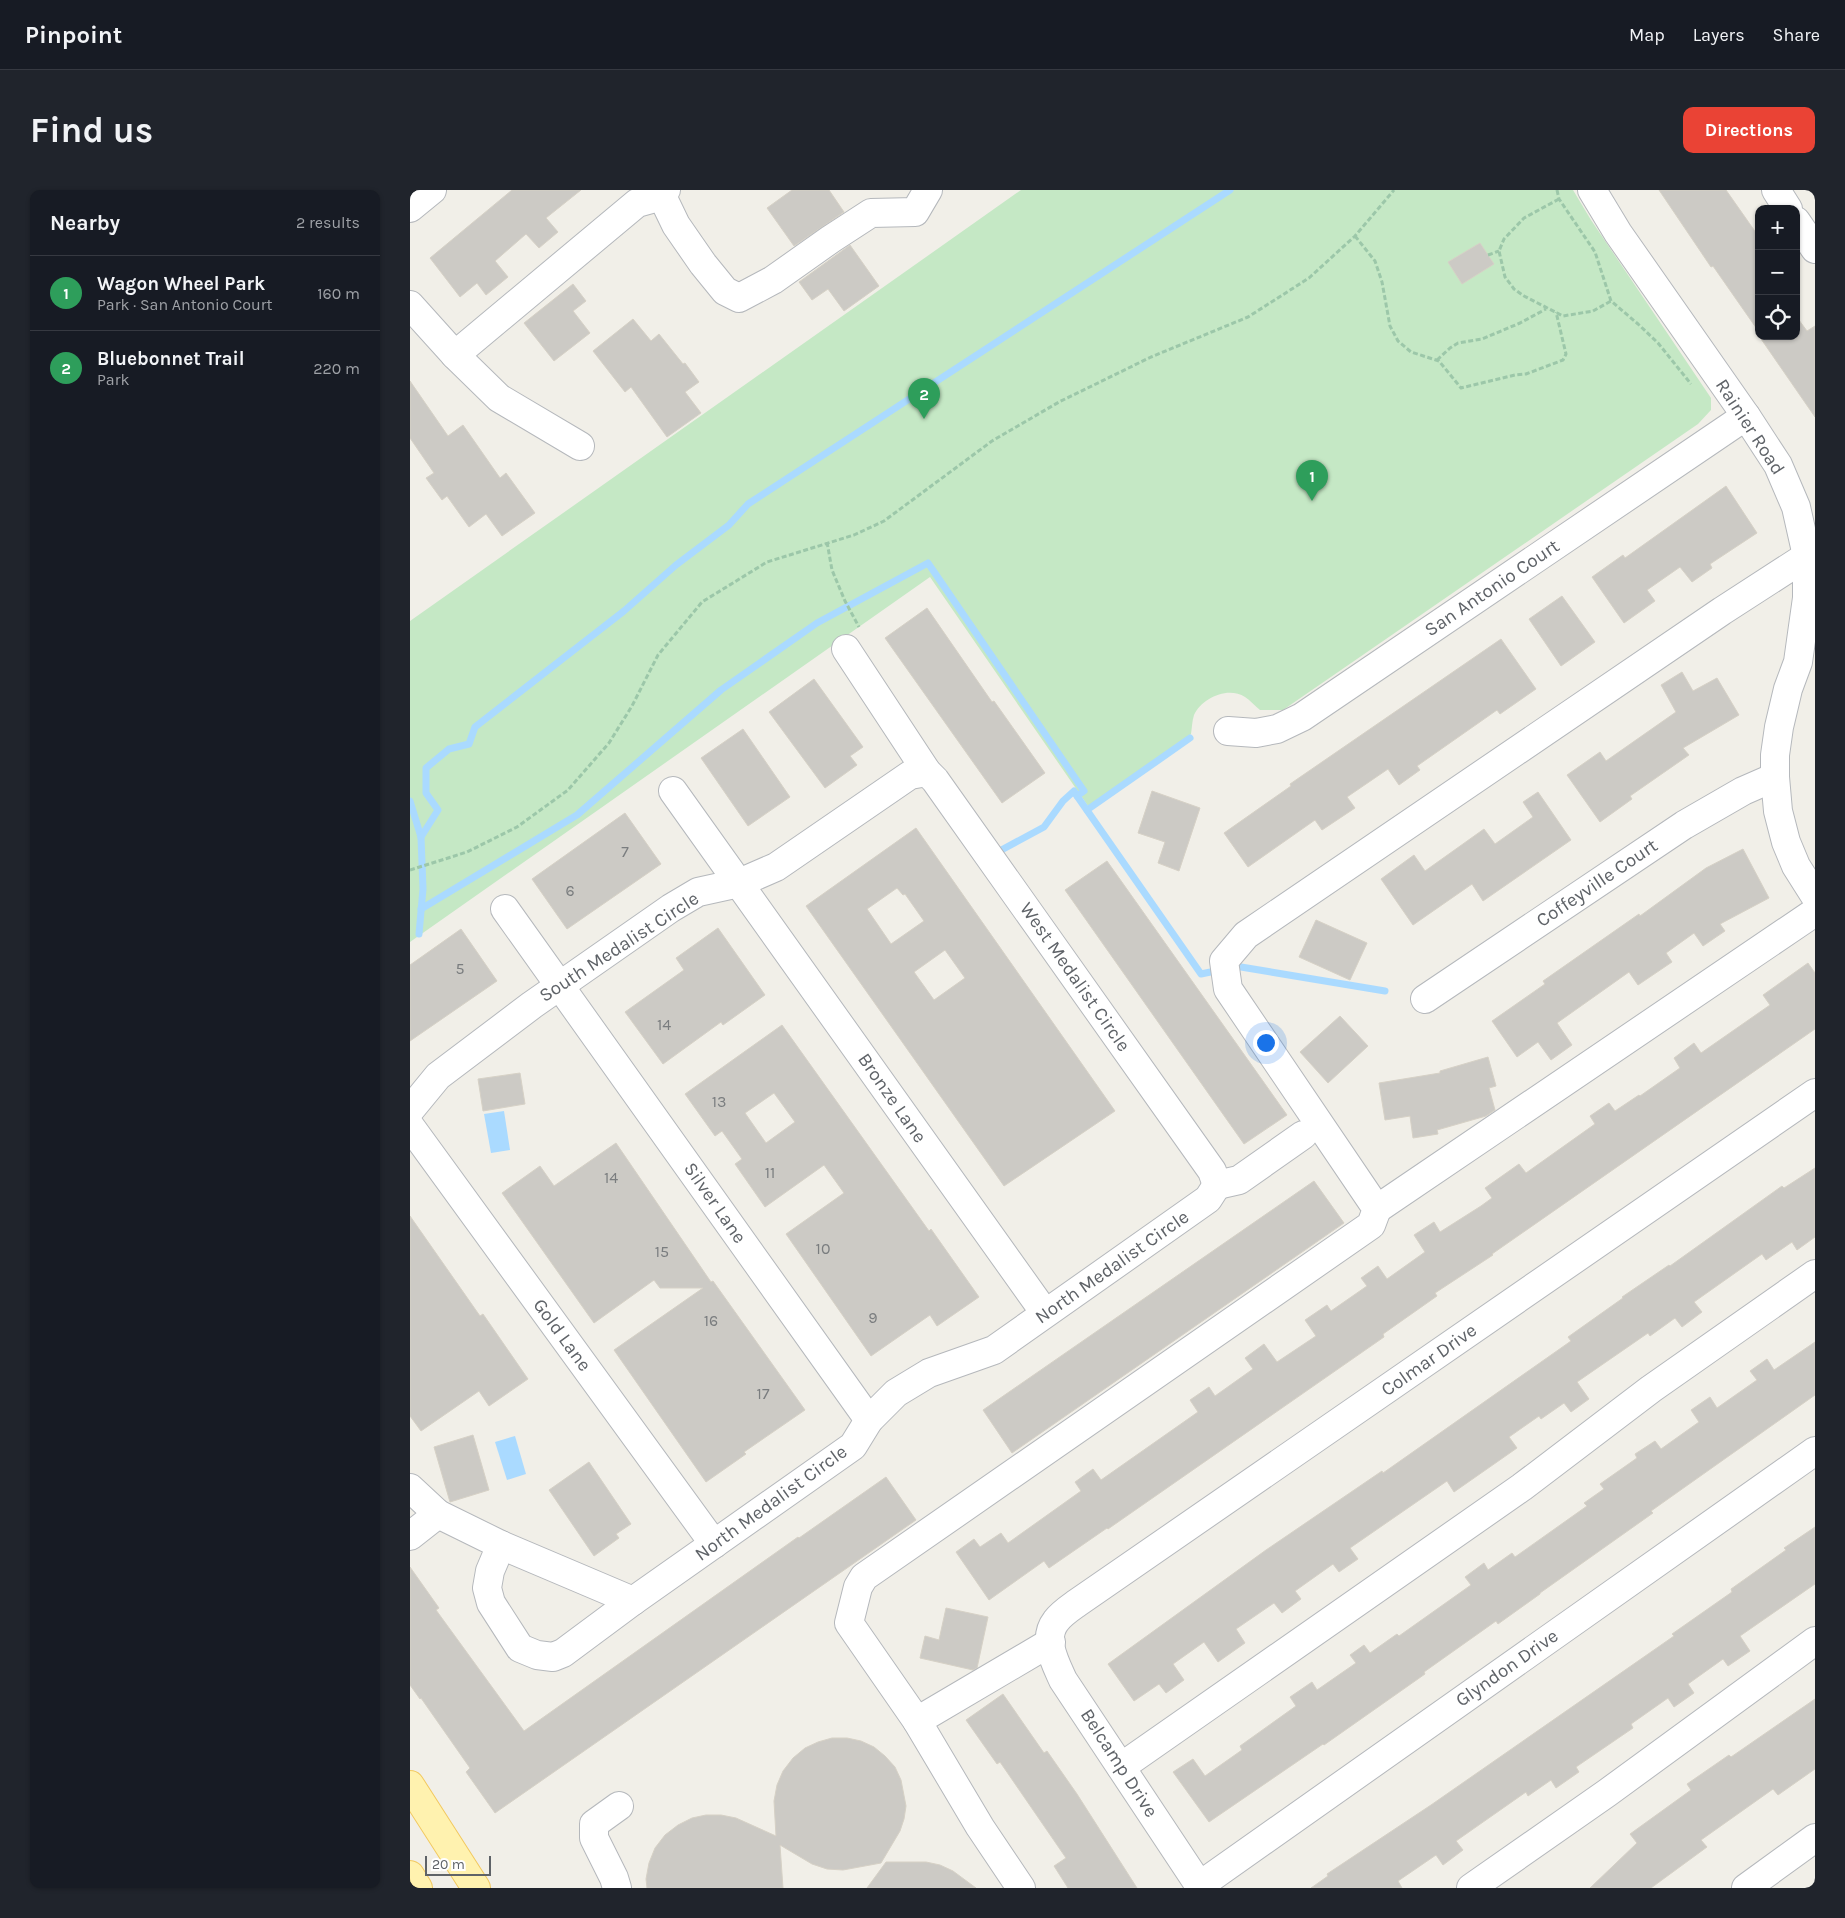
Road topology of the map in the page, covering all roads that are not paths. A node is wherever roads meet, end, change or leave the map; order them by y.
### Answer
1 (432, 190) edge
2 (1592, 190) edge
3 (1776, 190) edge
4 (664, 193) edge
5 (917, 197) edge
6 (1785, 205) edge
7 (410, 208) edge
8 (1800, 227) edge
9 (1815, 249) edge
10 (410, 305) edge
11 (455, 355) junction
12 (1746, 416) junction
13 (580, 446) dead end
14 (1807, 556) junction
15 (846, 649) road end
16 (1807, 665) edge
17 (1228, 731) dead end
18 (927, 772) junction
19 (1775, 777) junction
20 (673, 791) dead end
21 (739, 884) junction
22 (1815, 899) edge
23 (505, 909) dead end
24 (561, 986) junction
25 (1425, 999) dead end
26 (1815, 1093) edge
27 (410, 1110) edge
28 (410, 1126) edge
29 (1303, 1135) dead end
30 (1217, 1185) junction
31 (1377, 1209) junction
32 (1815, 1274) edge
33 (1045, 1313) junction
34 (868, 1420) junction
35 (1815, 1451) edge
36 (410, 1488) edge
37 (438, 1514) junction
38 (410, 1536) edge
39 (714, 1544) junction
40 (501, 1545) junction
41 (633, 1601) junction
42 (1051, 1637) junction
43 (1815, 1641) edge
44 (917, 1721) junction
45 (1121, 1767) junction
46 (410, 1785) edge
47 (619, 1806) dead end
48 (1815, 1838) edge
49 (410, 1876) edge
50 (1200, 1887) edge
51 (418, 1888) edge
52 (476, 1888) edge
53 (616, 1888) edge
54 (1021, 1888) edge
55 (1471, 1888) edge
56 (1746, 1888) edge

1 - 7 street
2 - 12 street, Rainier Road
3 - 6 street
4 - 5 street
4 - 11 street
8 - 9 street
10 - 11 street
11 - 13 street
12 - 14 street, Rainier Road
12 - 17 street, San Antonio Court
14 - 16 street, Rainier Road
14 - 31 street
15 - 18 street, West Medalist Circle
16 - 19 street, Rainier Road
18 - 21 street, South Medalist Circle
18 - 30 street, West Medalist Circle
19 - 22 street, Rainier Road
19 - 25 street, Coffeyville Court
20 - 21 street, Bronze Lane
21 - 24 street, South Medalist Circle
21 - 33 street, Bronze Lane
22 - 31 street
23 - 24 street, Silver Lane
24 - 27 street, South Medalist Circle
24 - 34 street, Silver Lane
26 - 42 street, Colmar Drive
28 - 39 street, Gold Lane
29 - 30 street
30 - 33 street, North Medalist Circle
31 - 44 street
32 - 45 street
33 - 34 street, North Medalist Circle
34 - 39 street, North Medalist Circle
35 - 50 street, Glyndon Drive
36 - 37 street
37 - 38 street
37 - 40 street
39 - 41 street, North Medalist Circle
40 - 41 street
40 - 41 street, North Medalist Circle
42 - 44 street
42 - 45 street, Belcamp Drive
43 - 55 street
44 - 54 street
45 - 50 street, Belcamp Drive
46 - 52 main road
47 - 53 street
48 - 56 street
49 - 51 main road

